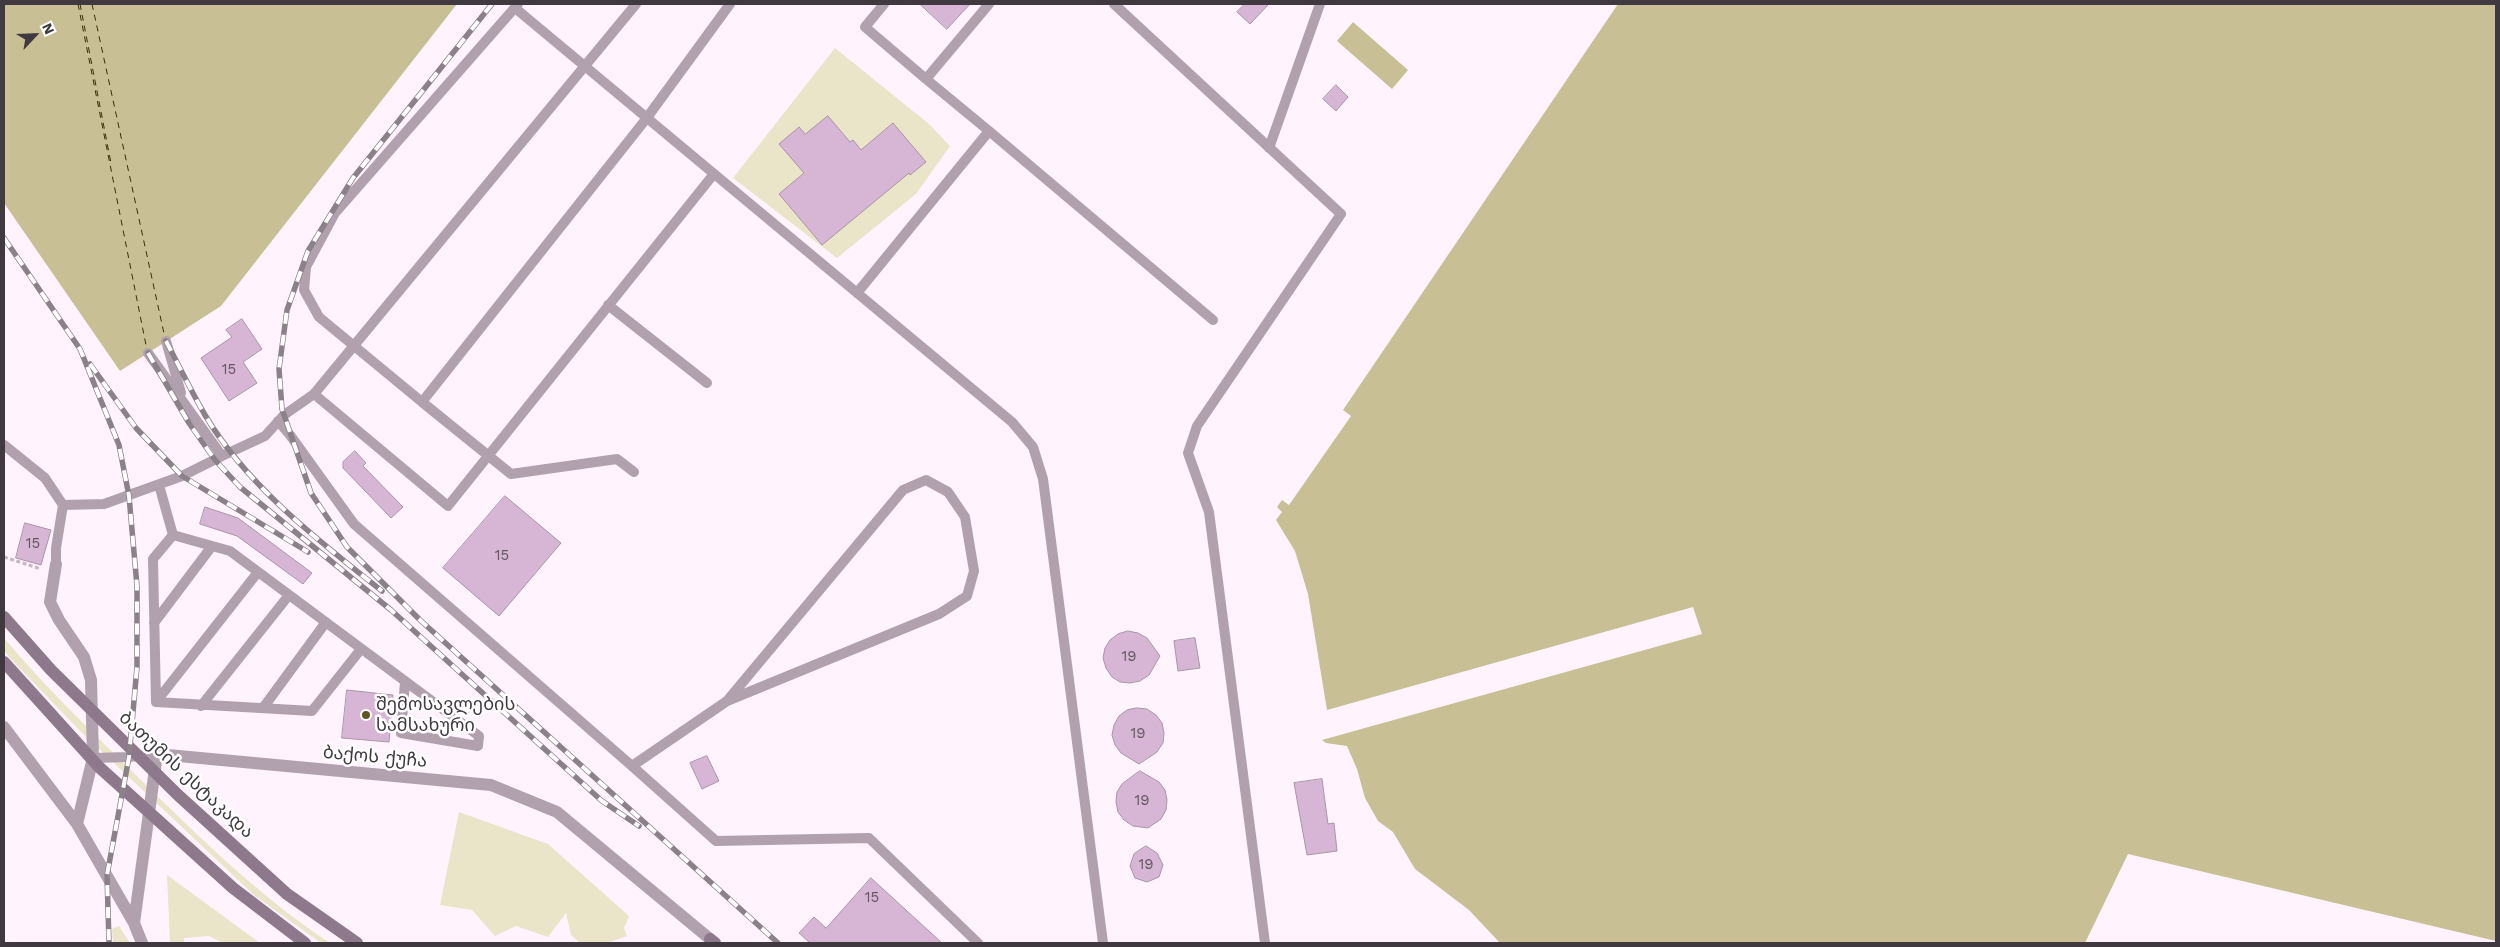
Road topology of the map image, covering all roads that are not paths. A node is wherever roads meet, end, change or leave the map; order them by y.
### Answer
1 (636, 4) edge
2 (730, 4) edge
3 (884, 4) edge
4 (989, 4) edge
5 (1114, 4) edge
6 (1320, 4) edge
7 (516, 6) edge
8 (585, 68) junction
9 (926, 79) junction
10 (646, 119) junction
11 (989, 131) junction
12 (1269, 148) junction
13 (713, 175) junction
14 (857, 292) junction
15 (608, 305) junction
16 (1214, 320) dead end
17 (166, 341) dead end
18 (354, 346) junction
19 (148, 353) dead end
20 (706, 383) dead end
21 (314, 394) junction
22 (183, 402) junction
23 (422, 402) junction
24 (278, 421) junction
25 (4, 445) edge
26 (222, 456) junction
27 (488, 456) junction
28 (634, 472) dead end
29 (159, 485) junction
30 (63, 505) junction
31 (173, 535) junction
32 (212, 546) junction
33 (55, 568) joint
34 (258, 572) junction
35 (289, 595) junction
36 (4, 618) edge
37 (326, 622) junction
38 (154, 623) junction
39 (361, 649) junction
40 (4, 662) edge
41 (406, 682) junction
42 (726, 701) junction
43 (156, 702) junction
44 (201, 706) junction
45 (263, 708) junction
46 (4, 727) edge
47 (157, 754) junction
48 (93, 758) junction
49 (632, 766) junction
50 (78, 824) junction
51 (134, 923) junction
52 (713, 941) edge
53 (142, 943) edge
54 (305, 943) edge
55 (357, 943) edge
56 (978, 943) edge
57 (1103, 943) edge
58 (1265, 943) edge

1 - 8 lane
2 - 10 lane
3 - 9 lane
4 - 9 lane
5 - 12 lane
6 - 12 lane
7 - 8 lane
7 - 18 lane
8 - 10 lane
8 - 18 lane
9 - 11 lane
10 - 13 lane
10 - 23 lane
11 - 14 lane
11 - 16 lane
12 - 58 lane
13 - 14 lane
13 - 15 lane
14 - 57 lane
15 - 20 lane
15 - 27 lane
17 - 22 lane
18 - 21 lane
18 - 23 lane
19 - 22 lane
21 - 24 lane
21 - 27 lane
22 - 26 lane
23 - 27 lane
24 - 26 lane
24 - 49 lane
25 - 30 lane
26 - 29 lane
27 - 28 lane
29 - 30 lane
29 - 31 lane
30 - 33 lane
31 - 32 lane
31 - 38 lane
32 - 34 lane
32 - 38 lane
33 - 48 street
34 - 35 lane
34 - 43 lane
35 - 37 lane
35 - 44 lane
36 - 55 main road, ბათუმის ესტაკადა
37 - 39 lane
37 - 45 lane
38 - 43 lane
39 - 41 lane
39 - 45 lane
40 - 54 main road
41 - 41 lane
42 - 42 lane
42 - 49 lane
43 - 44 lane
44 - 45 lane
46 - 50 street
47 - 48 lane
47 - 51 street
47 - 52 street, ბაქოს ქუჩა
48 - 50 street
49 - 56 lane
50 - 51 street
51 - 53 street

